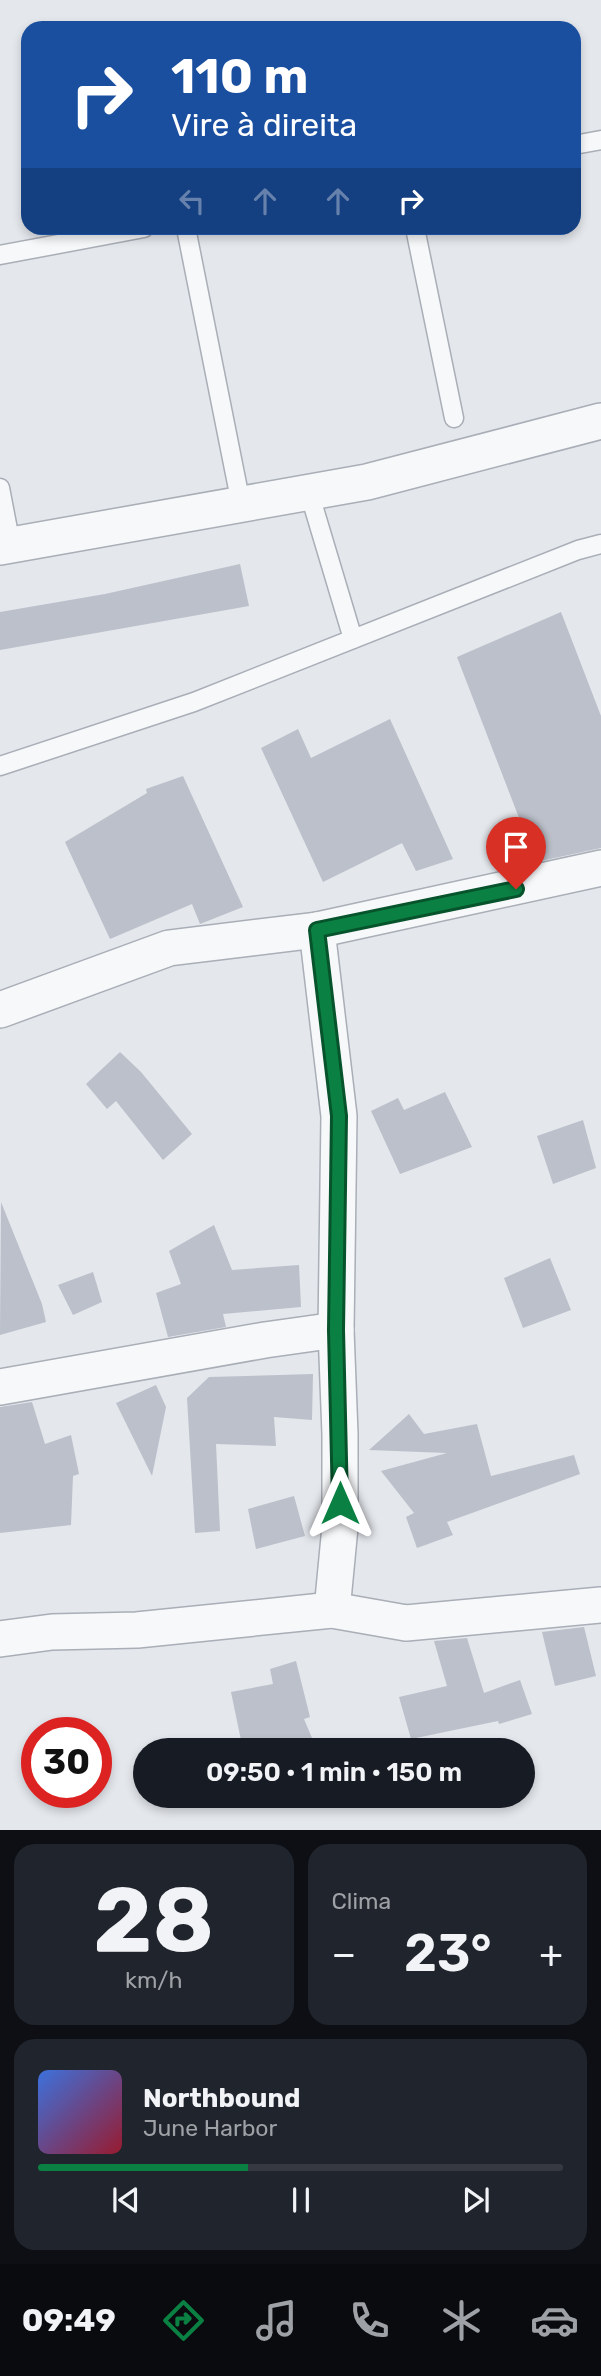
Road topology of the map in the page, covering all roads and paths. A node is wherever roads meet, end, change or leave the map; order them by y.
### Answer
1 (601, 140) edge
2 (581, 144) edge
3 (107, 235) edge
4 (187, 235) edge
5 (416, 235) edge
6 (0, 255) edge
7 (454, 418) dead end
8 (601, 421) edge
9 (0, 488) edge
10 (309, 492) junction
11 (241, 504) junction
12 (601, 544) edge
13 (5, 546) edge
14 (353, 639) junction
15 (0, 766) edge
16 (601, 868) edge
17 (317, 930) junction
18 (0, 1010) edge
19 (336, 1330) junction
20 (0, 1387) edge
21 (601, 1605) edge
22 (332, 1610) junction
23 (0, 1639) edge

1 - 2 lane
3 - 6 lane
4 - 11 lane
5 - 7 lane
8 - 10 street
9 - 13 lane
10 - 11 street
10 - 14 lane
11 - 13 street
12 - 14 lane
14 - 15 lane
16 - 17 street
17 - 18 street
17 - 19 street
19 - 20 street
19 - 22 street
21 - 22 street
22 - 23 street

